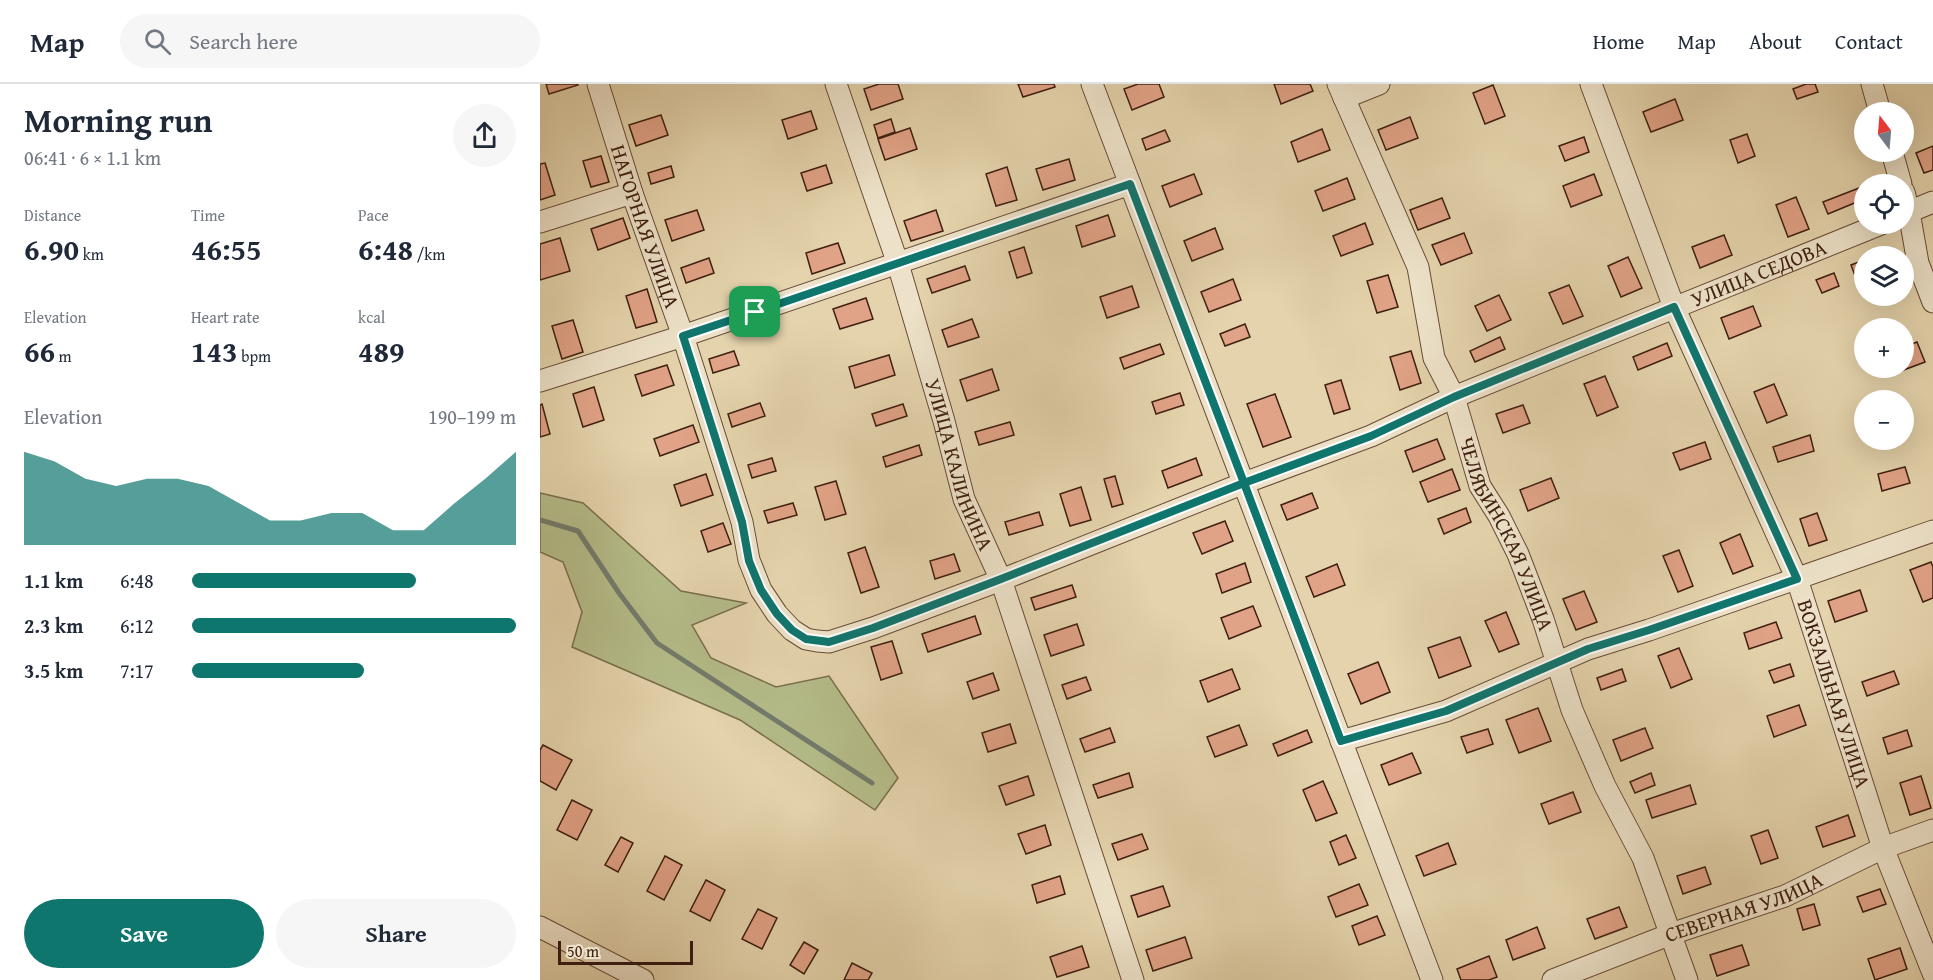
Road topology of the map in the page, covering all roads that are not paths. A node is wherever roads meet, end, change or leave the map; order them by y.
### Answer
1 (598, 84) edge
2 (836, 84) edge
3 (1092, 84) edge
4 (1379, 84) edge
5 (1591, 84) edge
6 (1872, 84) edge
7 (1341, 91) edge
8 (1877, 102) edge
9 (1130, 184) junction
10 (632, 193) junction
11 (1933, 202) edge
12 (1914, 205) edge
13 (540, 222) edge
14 (1856, 234) edge
15 (1912, 234) edge
16 (898, 264) junction
17 (1933, 302) edge
18 (1674, 307) junction
19 (683, 336) junction
20 (540, 381) edge
21 (1454, 397) junction
22 (1244, 483) junction
23 (1933, 531) edge
24 (1001, 579) junction
25 (1797, 579) junction
26 (1556, 663) junction
27 (1341, 741) junction
28 (1933, 830) edge
29 (1883, 848) junction
30 (540, 927) edge
31 (1671, 934) junction
32 (1933, 973) edge
33 (643, 980) edge
34 (1133, 980) edge
35 (1432, 980) edge
36 (1553, 980) edge
37 (1687, 980) edge

1 - 10 street, НАГОРНАЯ УЛИЦА
2 - 16 street, УЛИЦА КАЛИНИНА
3 - 9 street
4 - 7 street
5 - 18 street, ВОКЗАЛЬНАЯ УЛИЦА
6 - 8 street
7 - 21 street, ЧЕЛЯБИНСКАЯ УЛИЦА
9 - 16 street
9 - 22 street
10 - 13 street
10 - 19 street, НАГОРНАЯ УЛИЦА
11 - 12 street
14 - 18 street, УЛИЦА СЕДОВА
15 - 17 street
16 - 19 street
16 - 24 street, УЛИЦА КАЛИНИНА
18 - 21 street, УЛИЦА СЕДОВА
18 - 25 street, ВОКЗАЛЬНАЯ УЛИЦА
19 - 20 street
19 - 24 street, НАГОРНАЯ УЛИЦА
21 - 22 street, УЛИЦА СЕДОВА
21 - 26 street, ЧЕЛЯБИНСКАЯ УЛИЦА
22 - 24 street, УЛИЦА СЕДОВА
22 - 27 street
23 - 25 street
24 - 34 street, УЛИЦА КАЛИНИНА
25 - 26 street
25 - 29 street, ВОКЗАЛЬНАЯ УЛИЦА
26 - 27 street
26 - 31 street, ЧЕЛЯБИНСКАЯ УЛИЦА
27 - 35 street
28 - 29 street, СЕВЕРНАЯ УЛИЦА
29 - 31 street, СЕВЕРНАЯ УЛИЦА
29 - 32 street, ВОКЗАЛЬНАЯ УЛИЦА
30 - 33 street
31 - 36 street, СЕВЕРНАЯ УЛИЦА
31 - 37 street, ЧЕЛЯБИНСКАЯ УЛИЦА

